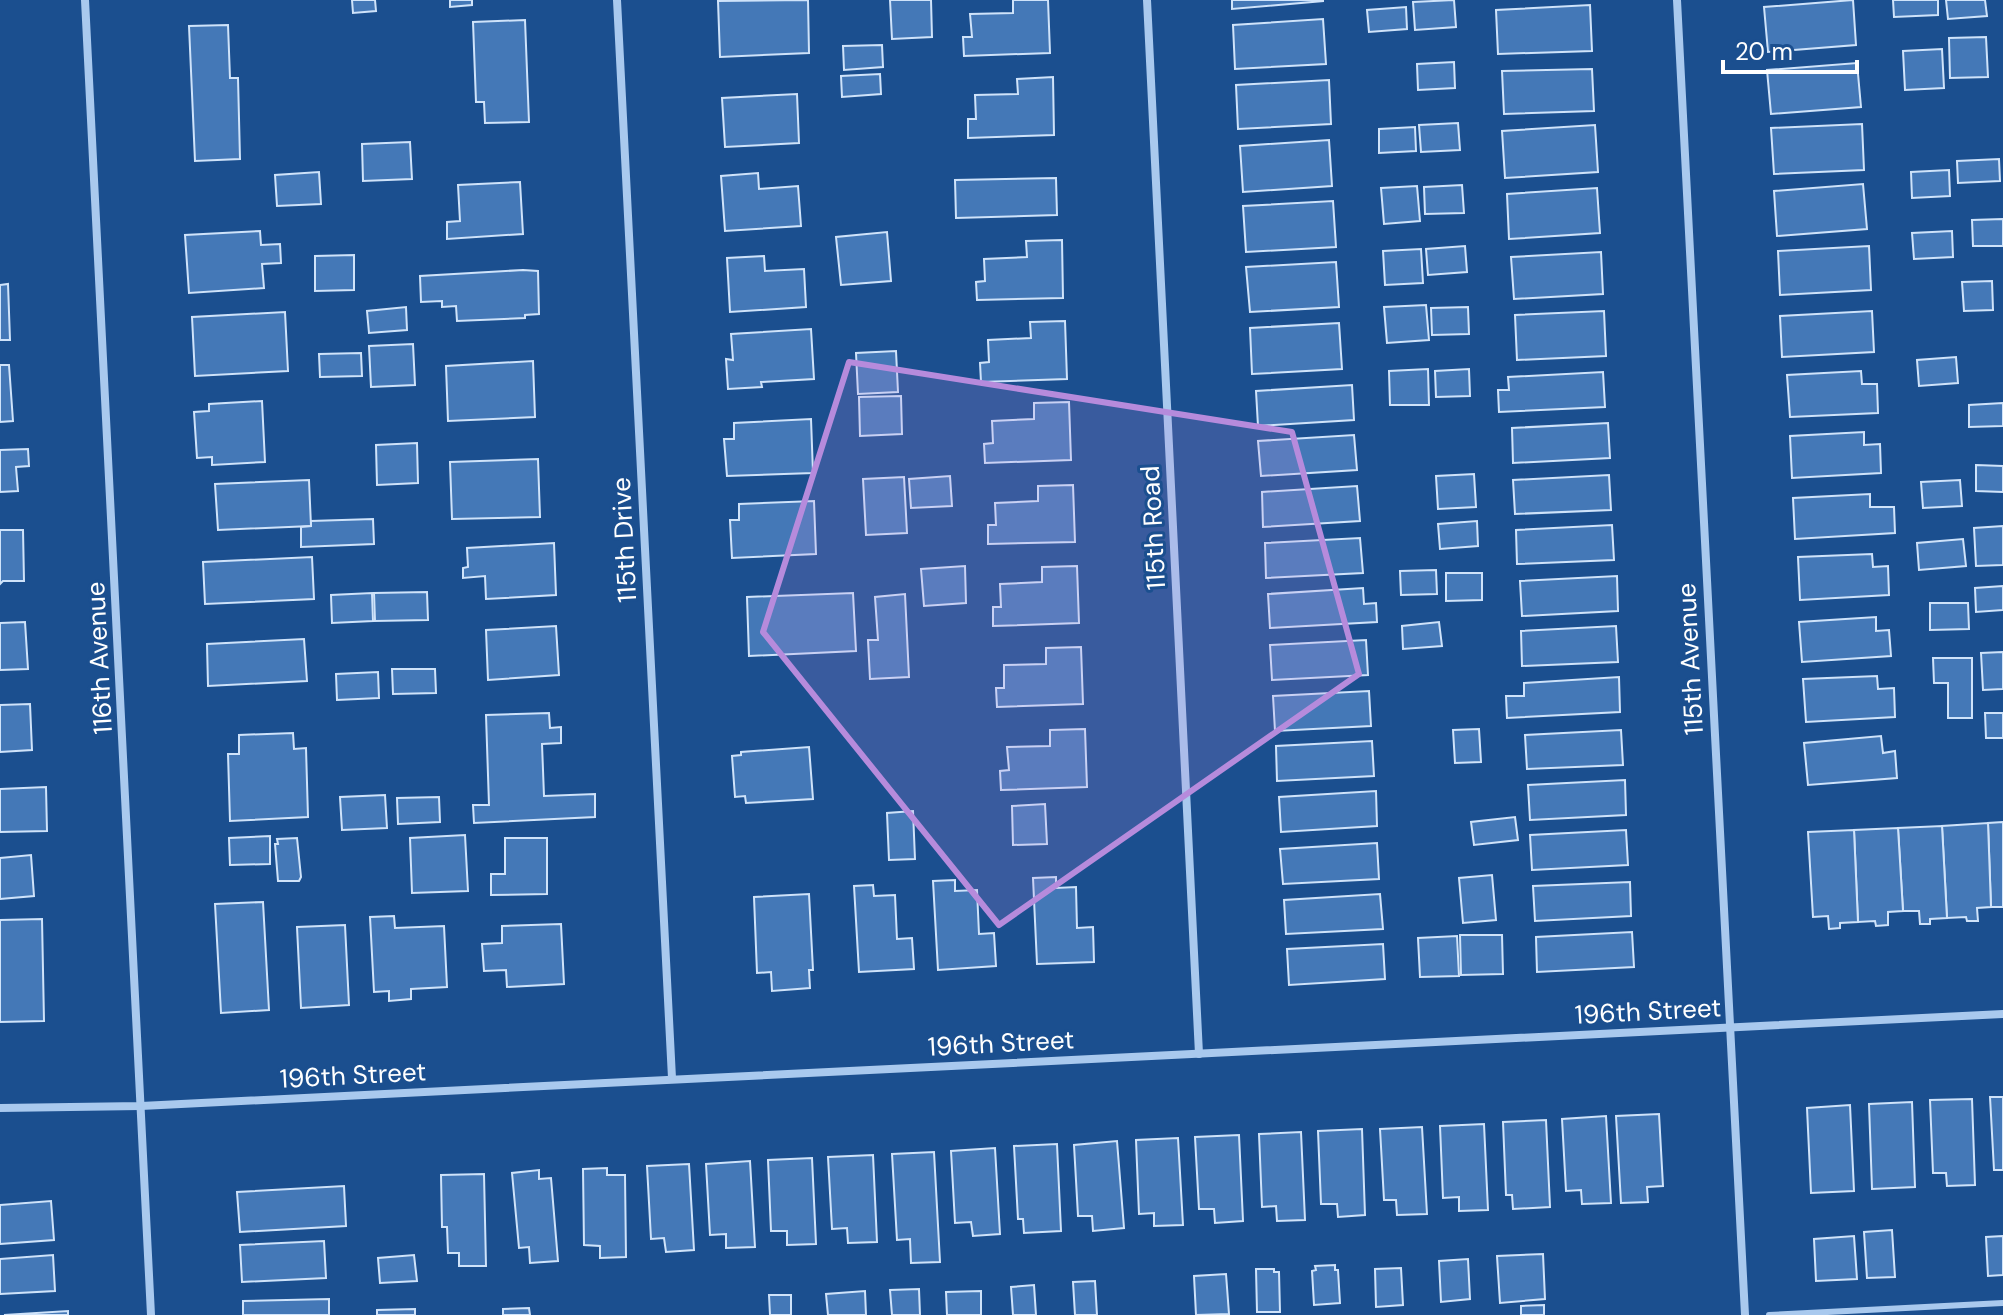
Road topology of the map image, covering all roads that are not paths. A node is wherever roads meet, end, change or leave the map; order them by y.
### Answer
1 (85, 0) edge
2 (617, 0) edge
3 (1147, 0) edge
4 (1677, 0) edge
5 (2003, 1014) edge
6 (1729, 1027) junction
7 (1199, 1054) junction
8 (672, 1078) junction
9 (141, 1106) junction
10 (0, 1108) edge
11 (2003, 1303) edge
12 (151, 1315) edge
13 (1745, 1315) edge
14 (1769, 1315) edge

1 - 9 street, 116th Avenue
2 - 8 street, 115th Drive
3 - 7 street, 115th Road
4 - 6 street, 115th Avenue
5 - 6 street, 196th Street
6 - 7 street, 196th Street
6 - 13 street, 115th Avenue
7 - 8 street, 196th Street
8 - 9 street, 196th Street
9 - 10 street, 196th Street
9 - 12 street, 116th Avenue
11 - 14 lane

